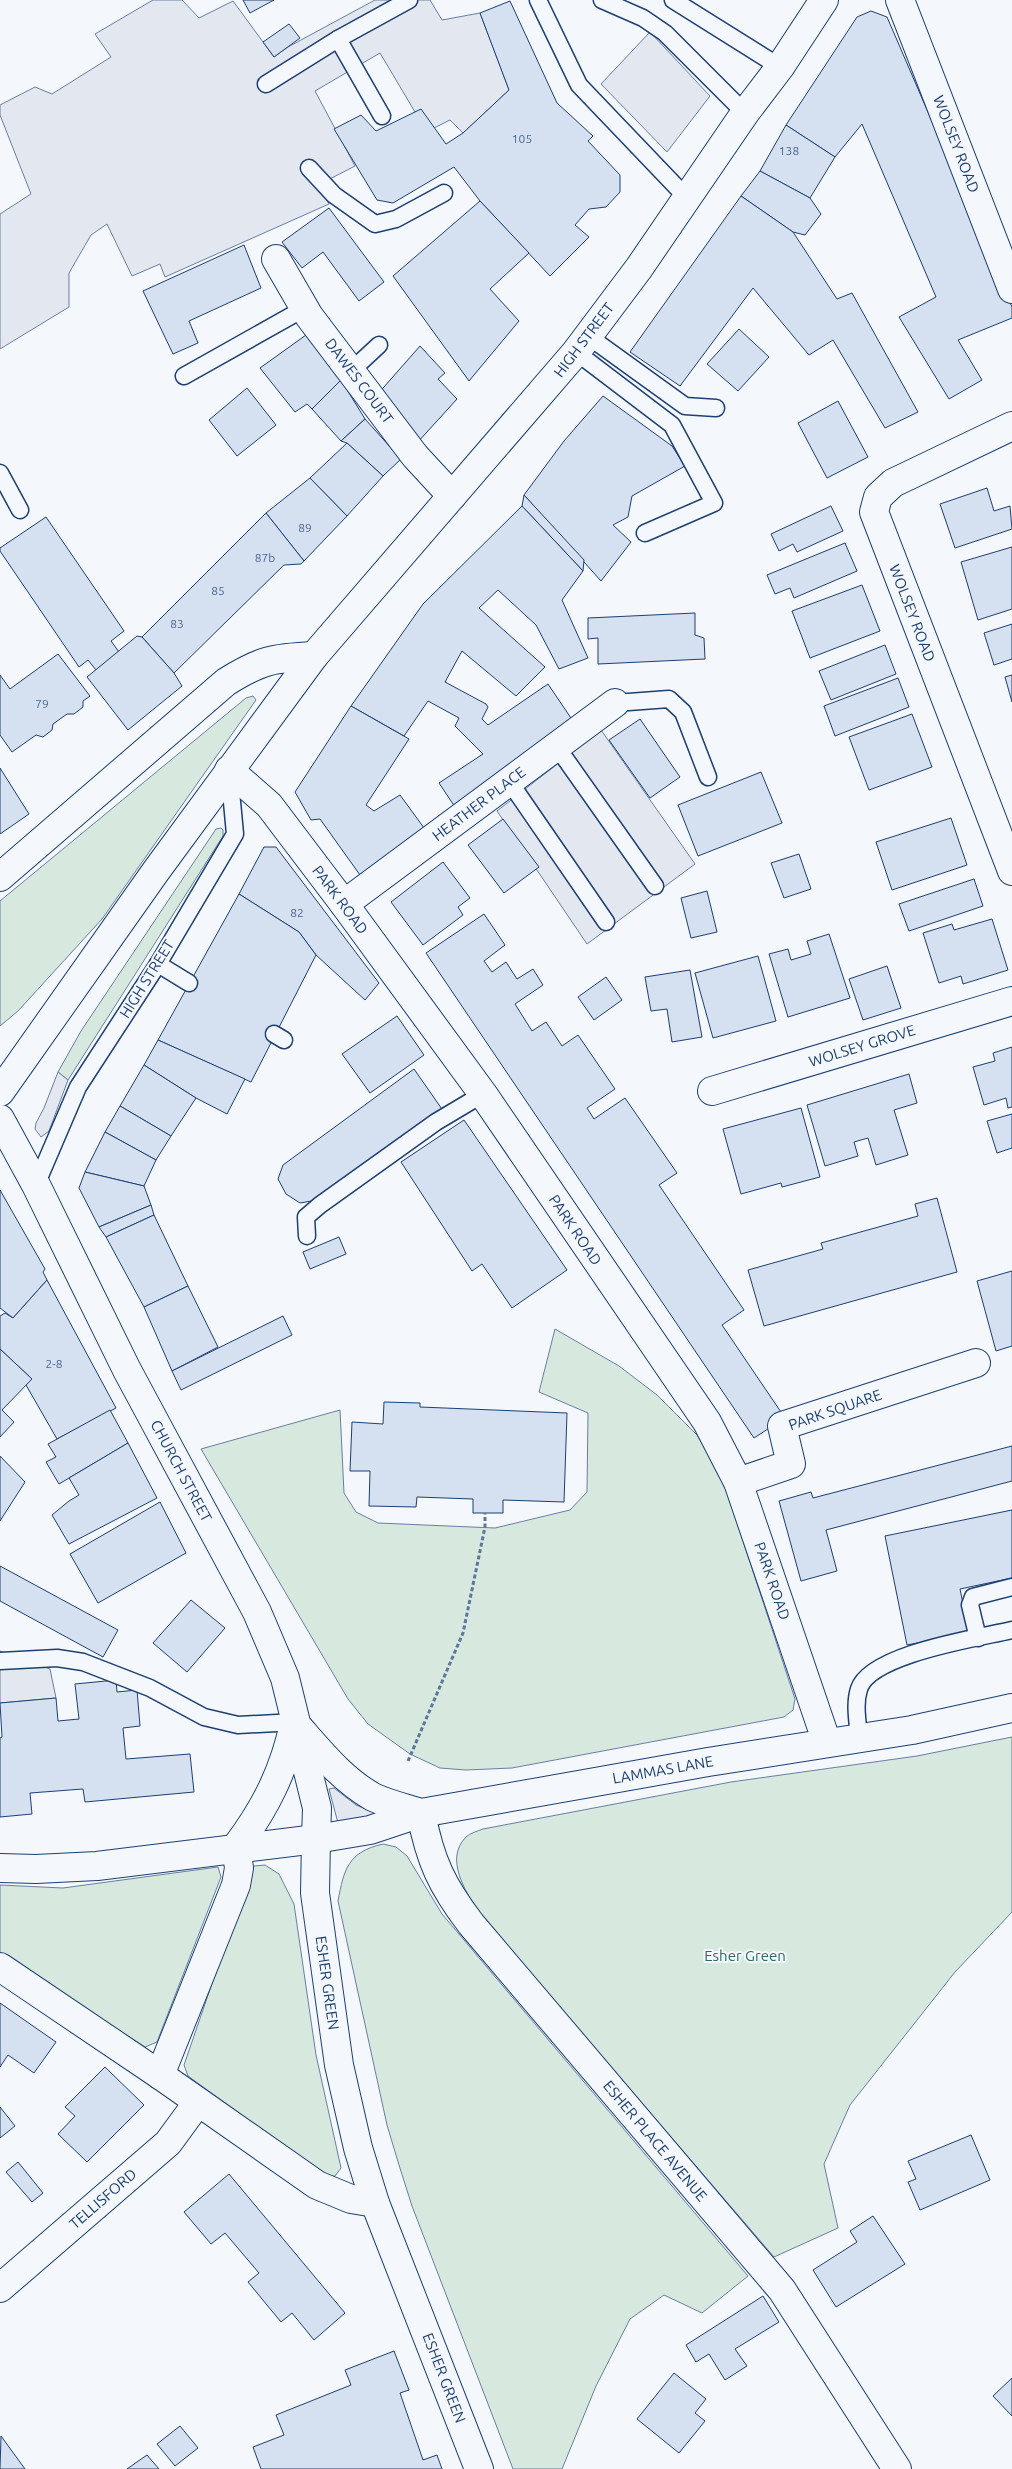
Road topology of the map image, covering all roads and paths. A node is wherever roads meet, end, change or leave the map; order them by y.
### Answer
1 (409, 0) edge
2 (538, 0) edge
3 (602, 0) edge
4 (673, 0) edge
5 (824, 0) edge
6 (900, 0) edge
7 (338, 39) junction
8 (780, 67) junction
9 (266, 84) dead end
10 (745, 113) junction
11 (382, 116) dead end
12 (309, 168) dead end
13 (444, 193) dead end
14 (687, 198) junction
15 (276, 259) dead end
16 (1012, 288) edge
17 (304, 308) junction
18 (582, 344) junction
19 (379, 345) dead end
20 (351, 371) junction
21 (184, 376) dead end
22 (716, 408) dead end
23 (1012, 426) edge
24 (0, 473) edge
25 (452, 496) junction
26 (20, 510) dead end
27 (645, 533) dead end
28 (314, 656) junction
29 (615, 703) joint
30 (556, 746) junction
31 (229, 770) junction
32 (708, 777) dead end
33 (510, 781) junction
34 (1012, 871) edge
35 (0, 877) edge
36 (655, 886) dead end
37 (344, 904) junction
38 (606, 922) dead end
39 (158, 964) junction
40 (189, 983) dead end
41 (1012, 1001) edge
42 (712, 1091) dead end
43 (0, 1092) edge
44 (483, 1094) junction
45 (0, 1119) edge
46 (36, 1184) junction
47 (307, 1236) dead end
48 (976, 1363) dead end
49 (738, 1482) junction
50 (485, 1513) dead end
51 (1012, 1587) edge
52 (1012, 1630) edge
53 (978, 1638) junction
54 (0, 1661) edge
55 (1012, 1708) edge
56 (295, 1722) junction
57 (859, 1739) junction
58 (827, 1744) junction
59 (408, 1761) dead end
60 (421, 1813) junction
61 (316, 1839) junction
62 (236, 1847) junction
63 (0, 1868) edge
64 (0, 1967) edge
65 (160, 2075) junction
66 (198, 2102) junction
67 (375, 2203) junction
68 (0, 2288) edge
69 (479, 2469) edge
70 (897, 2469) edge

1 - 7 lane
2 - 14 lane
3 - 10 lane
4 - 8 lane
5 - 8 street, HIGH STREET
6 - 16 street, WOLSEY ROAD
7 - 9 lane
7 - 11 lane
8 - 10 street, HIGH STREET
10 - 14 street, HIGH STREET
12 - 13 lane
14 - 18 street, HIGH STREET
15 - 17 street, DAWES COURT
17 - 20 street, DAWES COURT
17 - 21 lane
18 - 22 lane
18 - 25 street, HIGH STREET
18 - 27 lane
19 - 20 lane
20 - 25 street, DAWES COURT
23 - 34 street, WOLSEY ROAD
24 - 26 lane
25 - 28 street, HIGH STREET
28 - 31 street, HIGH STREET
28 - 35 street
29 - 30 street, HEATHER PLACE
29 - 32 lane
30 - 33 street, HEATHER PLACE
30 - 36 lane
31 - 37 street, PARK ROAD
31 - 39 lane, HIGH STREET
31 - 43 street, HIGH STREET
33 - 37 street, HEATHER PLACE
33 - 38 lane
37 - 44 street, PARK ROAD
39 - 40 lane
39 - 46 lane, HIGH STREET
41 - 42 street, WOLSEY GROVE
44 - 47 lane
44 - 49 street, PARK ROAD
45 - 46 street, CHURCH STREET
46 - 56 street, CHURCH STREET
48 - 49 street, PARK SQUARE
49 - 58 street, PARK ROAD
50 - 59 path
51 - 53 lane
52 - 53 lane
53 - 57 lane
54 - 56 lane
55 - 57 street, LAMMAS LANE
56 - 60 street
56 - 61 street, CHURCH STREET
56 - 62 street
57 - 58 street, LAMMAS LANE
58 - 60 street, LAMMAS LANE
60 - 61 street, LAMMAS LANE
60 - 70 street, ESHER PLACE AVENUE
61 - 62 street
61 - 67 street, ESHER GREEN
62 - 63 street
62 - 65 street
64 - 65 street
65 - 66 street
66 - 67 street
66 - 68 street, TELLISFORD
67 - 69 street, ESHER GREEN

